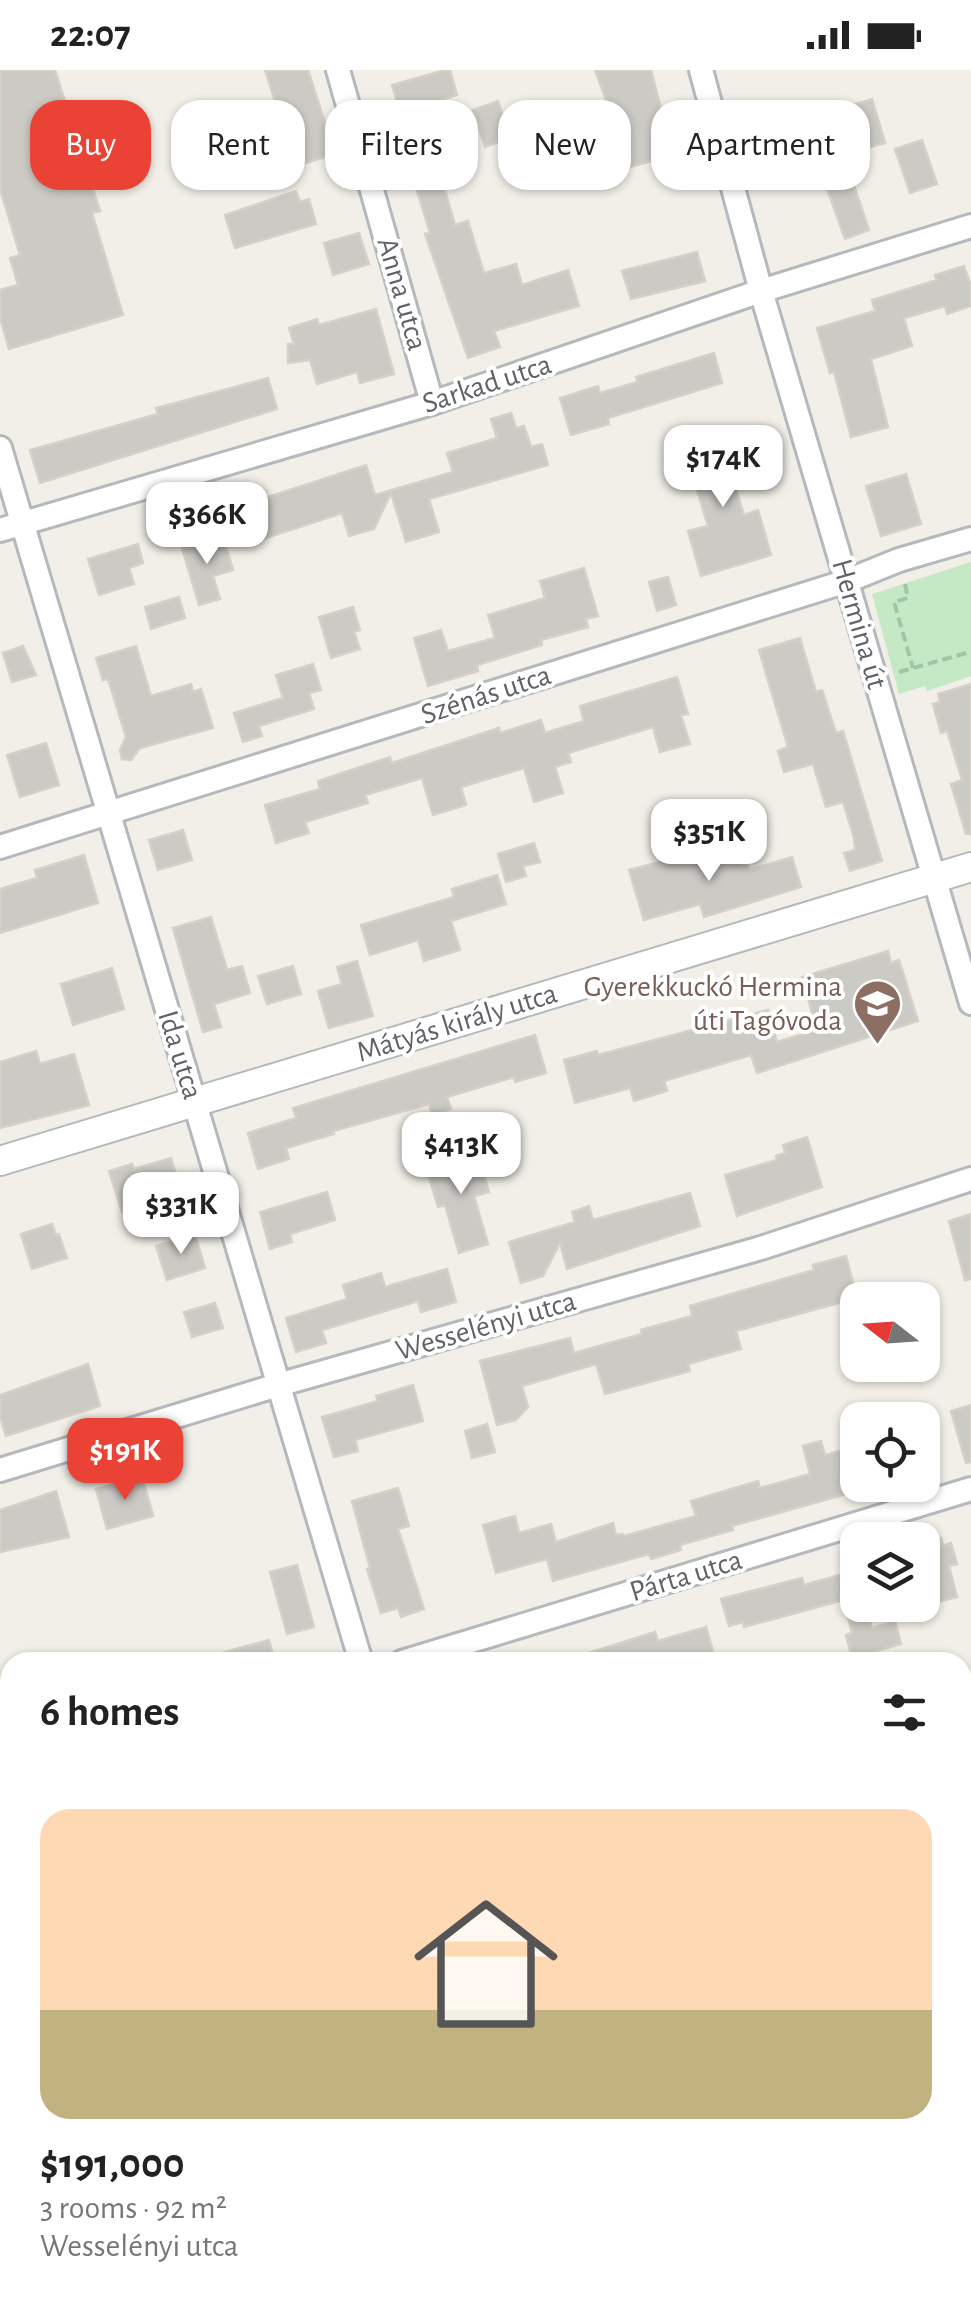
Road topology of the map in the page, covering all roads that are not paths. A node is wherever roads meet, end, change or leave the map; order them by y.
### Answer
1 (338, 70) edge
2 (701, 70) edge
3 (971, 226) edge
4 (761, 291) junction
5 (432, 403) junction
6 (0, 448) edge
7 (11, 527) edge
8 (971, 539) edge
9 (846, 581) junction
10 (108, 815) junction
11 (0, 847) edge
12 (971, 867) edge
13 (934, 878) junction
14 (971, 1003) edge
15 (194, 1103) junction
16 (0, 1161) edge
17 (971, 1178) edge
18 (278, 1384) junction
19 (0, 1470) edge
20 (971, 1489) edge
21 (358, 1652) edge
22 (435, 1652) edge

1 - 5 street, Anna utca
2 - 4 street, Hermina út
3 - 4 street, Sarkad utca
4 - 5 street, Sarkad utca
4 - 9 street, Hermina út
5 - 7 street, Sarkad utca
6 - 7 street, Ida utca
7 - 10 street, Ida utca
8 - 9 street, Szénás utca
9 - 10 street, Szénás utca
9 - 13 street, Hermina út
10 - 11 street, Szénás utca
10 - 15 street, Ida utca
12 - 13 street, Mátyás király utca
13 - 14 street, Hermina út
13 - 15 street, Mátyás király utca
15 - 16 street, Mátyás király utca
15 - 18 street, Ida utca
17 - 18 street, Wesselényi utca
18 - 19 street, Wesselényi utca
18 - 21 street, Ida utca
20 - 22 street, Párta utca

